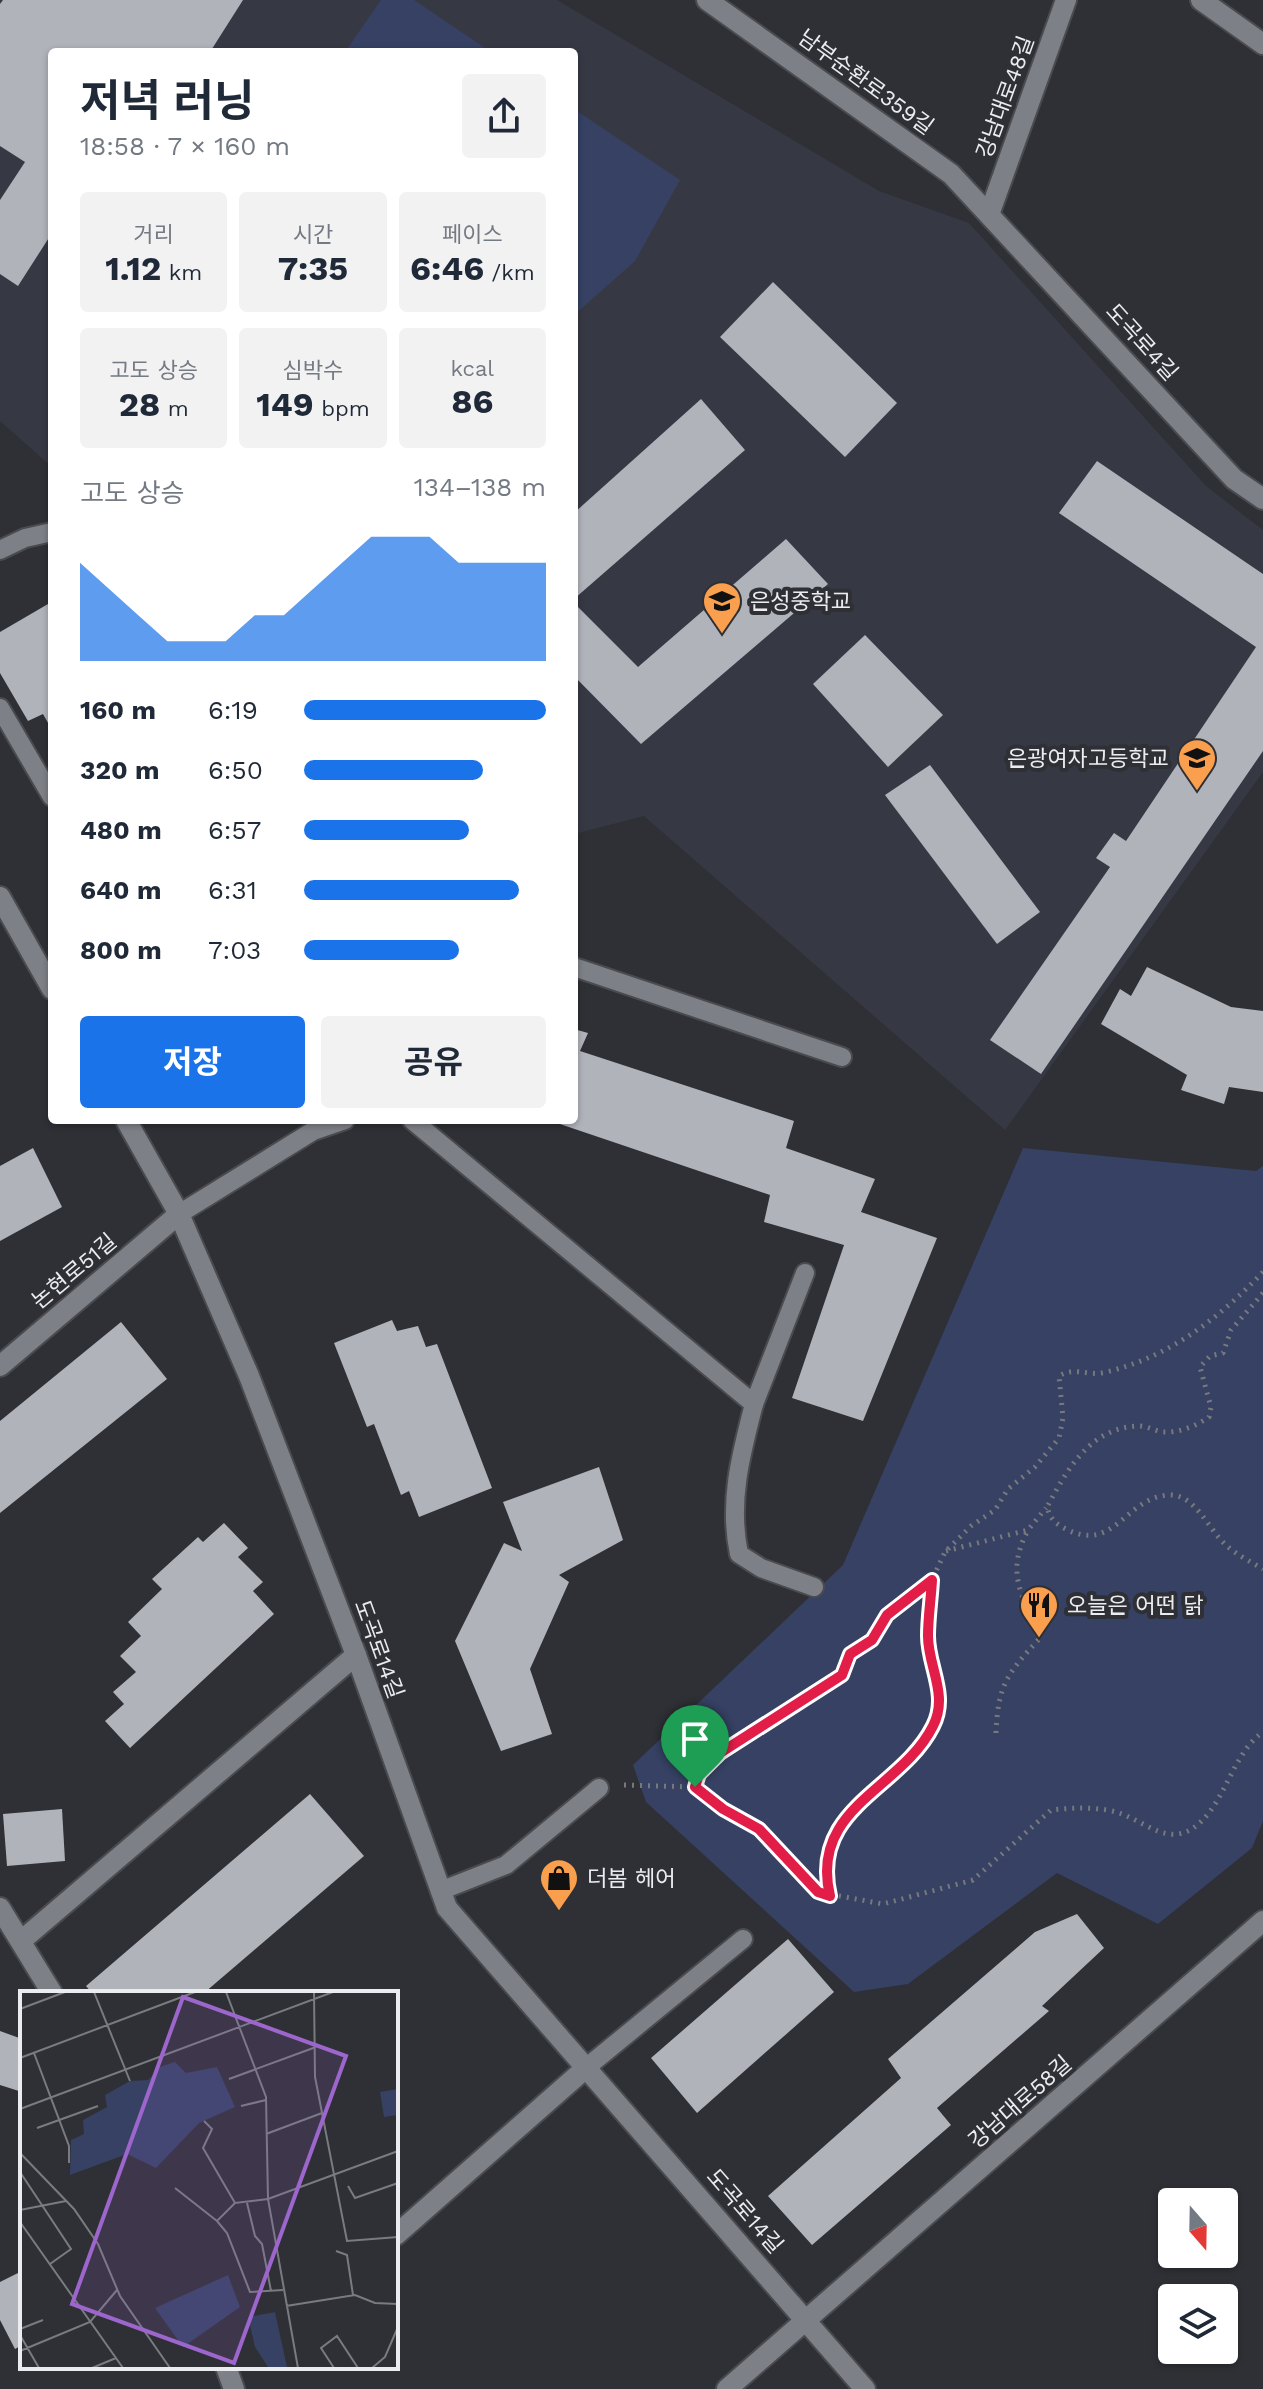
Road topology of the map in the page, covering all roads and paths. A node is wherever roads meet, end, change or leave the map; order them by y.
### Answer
1 (707, 0) edge
2 (1066, 0) edge
3 (1201, 0) edge
4 (1263, 44) edge
5 (990, 212) junction
6 (1263, 499) edge
7 (48, 533) edge
8 (0, 550) edge
9 (0, 708) edge
10 (48, 790) edge
11 (0, 897) edge
12 (578, 968) edge
13 (48, 982) edge
14 (842, 1057) dead end
15 (128, 1124) edge
16 (417, 1124) edge
17 (310, 1125) edge
18 (179, 1214) junction
19 (1263, 1272) edge
20 (805, 1273) dead end
21 (1263, 1293) edge
22 (0, 1366) edge
23 (754, 1404) junction
24 (1047, 1507) junction
25 (1028, 1530) junction
26 (945, 1552) junction
27 (1263, 1569) edge
28 (932, 1580) junction
29 (814, 1587) dead end
30 (356, 1655) junction
31 (1263, 1732) edge
32 (996, 1733) dead end
33 (695, 1787) junction
34 (599, 1788) joint
35 (440, 1891) junction
36 (830, 1896) junction
37 (0, 1908) edge
38 (1263, 1921) edge
39 (743, 1939) dead end
40 (21, 1941) junction
41 (51, 1991) edge
42 (587, 2067) junction
43 (398, 2233) edge
44 (808, 2319) junction
45 (727, 2389) edge
46 (865, 2389) edge

1 - 5 street, 남부순환로359길
2 - 5 street, 강남대로48길
3 - 4 street
5 - 6 street, 도곡로4길
7 - 8 lane
9 - 10 lane
11 - 13 street
12 - 14 lane
15 - 18 street, 도곡로14길
16 - 23 lane
17 - 18 lane
18 - 22 street, 논현로51길
18 - 30 street, 도곡로14길
19 - 26 path
20 - 23 lane
21 - 24 path
23 - 29 lane
24 - 25 path
24 - 27 path
25 - 26 path
25 - 32 path
26 - 28 path
28 - 33 path
28 - 36 path
30 - 35 street, 도곡로14길
30 - 40 street
31 - 36 path
33 - 34 path
33 - 36 path
34 - 35 lane
35 - 42 street, 도곡로14길
37 - 40 street
38 - 44 street, 강남대로58길
39 - 42 lane
40 - 41 street
42 - 43 street
42 - 44 street, 도곡로14길
44 - 45 street, 강남대로58길
44 - 46 street, 도곡로14길

